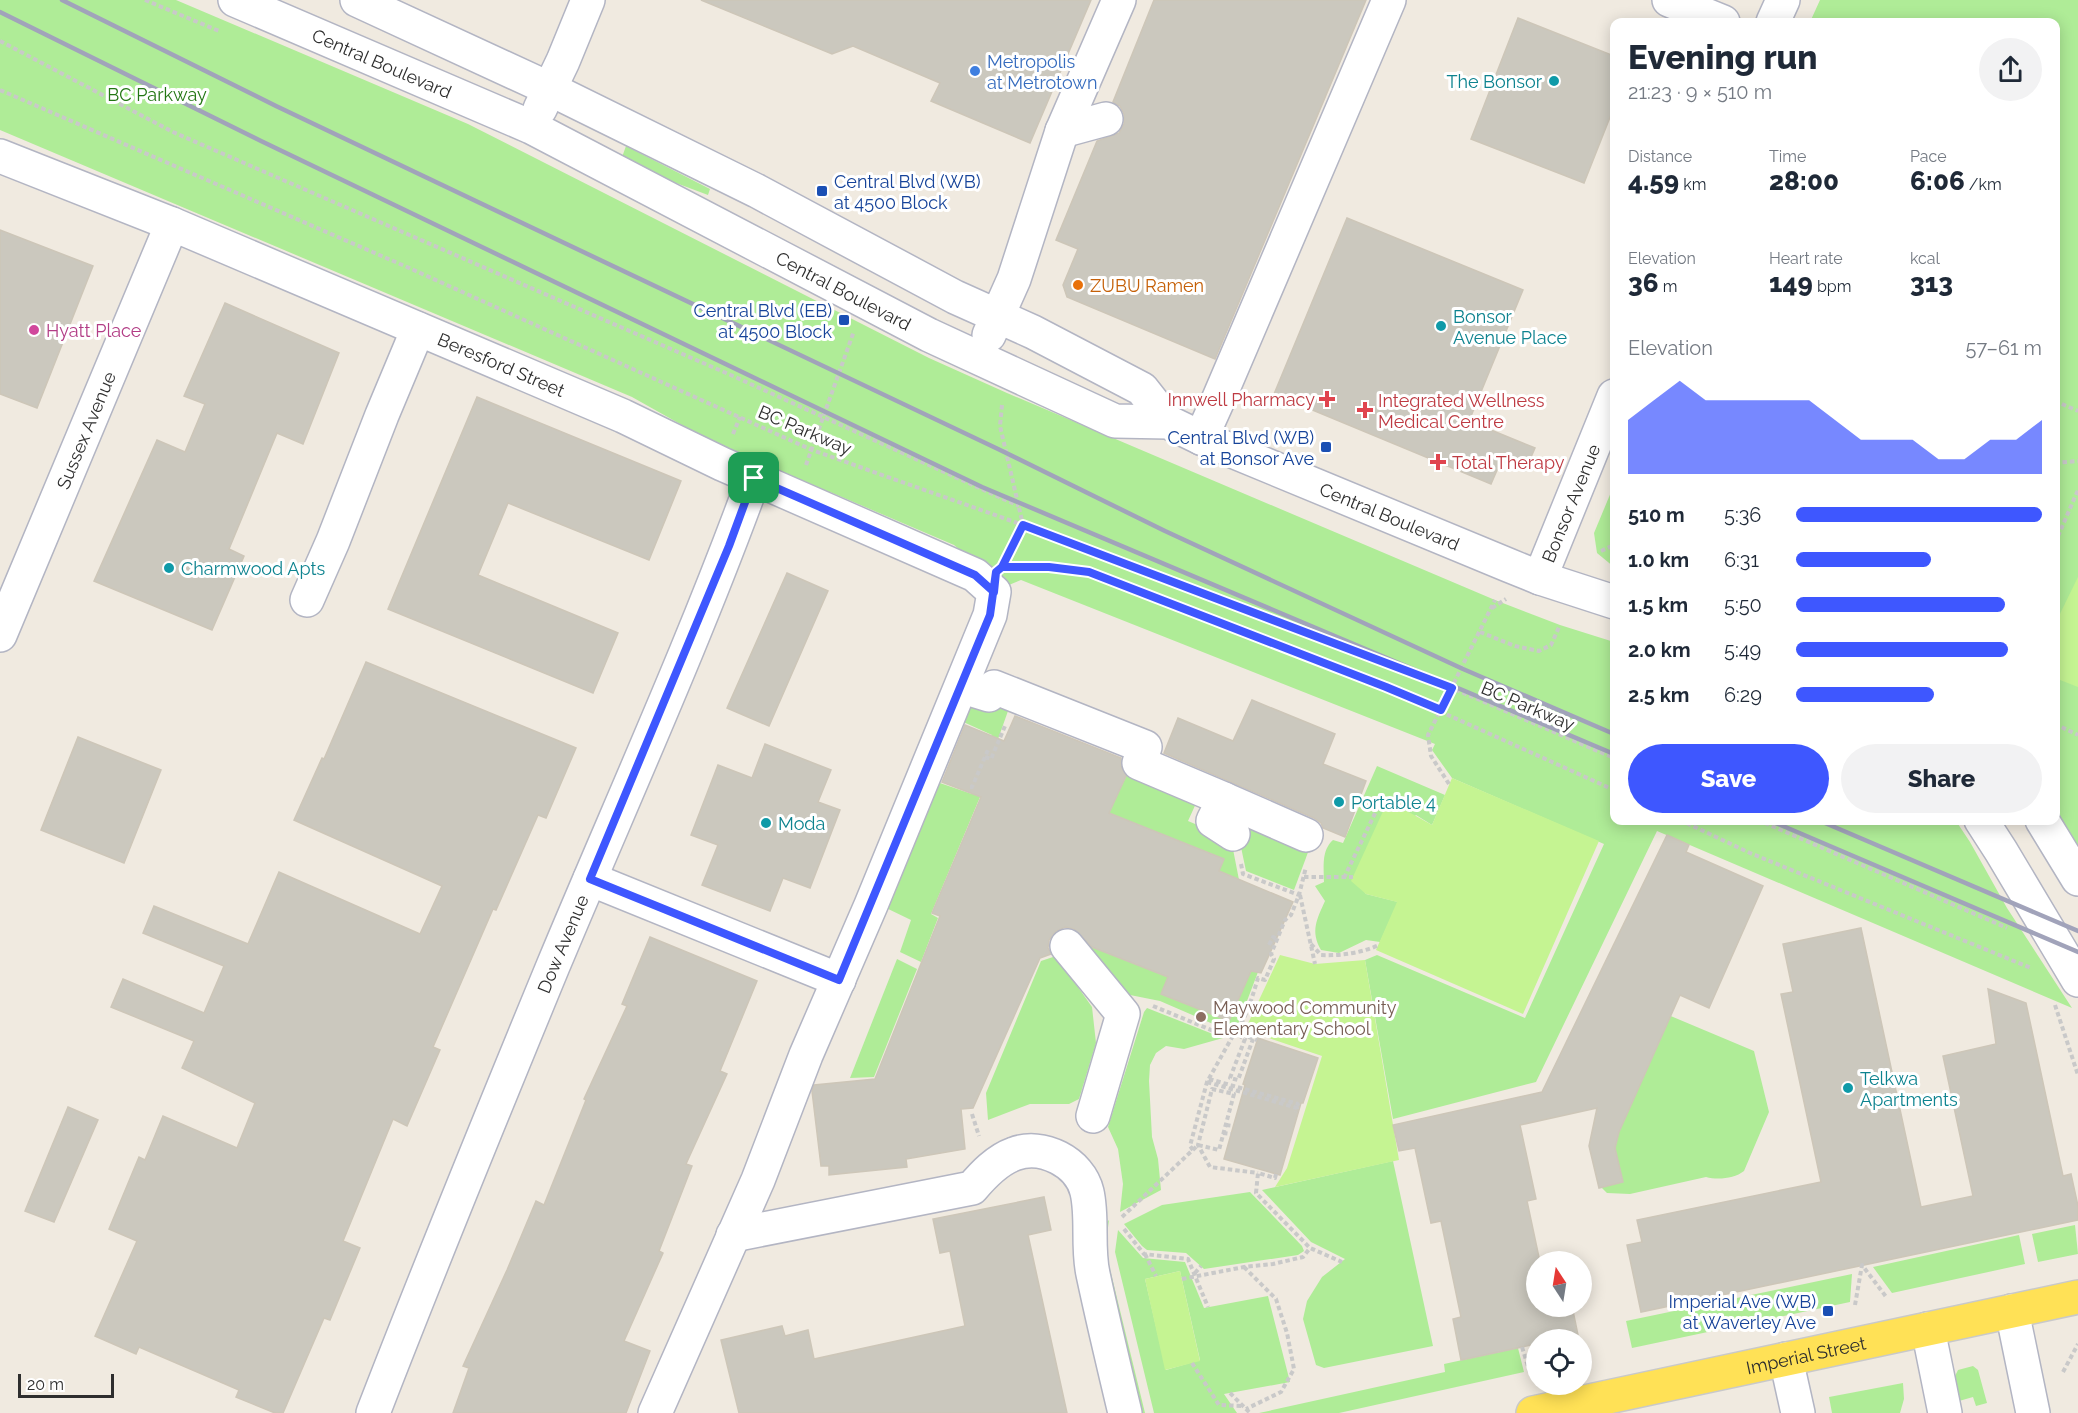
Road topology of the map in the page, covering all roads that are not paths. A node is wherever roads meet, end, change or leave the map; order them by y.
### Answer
1 (235, 0) edge
2 (357, 0) edge
3 (588, 0) edge
4 (1119, 0) edge
5 (1389, 0) edge
6 (1669, 0) edge
7 (1783, 0) edge
8 (1713, 18) edge
9 (1775, 18) edge
10 (550, 89) junction
11 (1106, 119) dead end
12 (531, 127) junction
13 (1062, 131) junction
14 (0, 156) edge
15 (172, 225) junction
16 (998, 316) junction
17 (418, 329) junction
18 (979, 359) junction
19 (1610, 406) edge
20 (1168, 422) junction
21 (1201, 438) junction
22 (754, 478) junction
23 (1540, 578) junction
24 (308, 600) dead end
25 (1610, 601) edge
26 (4, 615) edge
27 (976, 691) dead end
28 (1224, 799) junction
29 (1984, 825) edge
30 (2045, 825) edge
31 (1233, 834) road end
32 (1306, 835) dead end
33 (590, 879) junction
34 (2078, 879) edge
35 (1067, 946) dead end
36 (839, 980) junction
37 (2078, 980) edge
38 (1093, 1116) dead end
39 (733, 1235) junction
40 (2078, 1297) edge
41 (2012, 1311) junction
42 (1928, 1329) junction
43 (1786, 1359) junction
44 (373, 1413) edge
45 (655, 1413) edge
46 (1125, 1413) edge
47 (1533, 1413) edge
48 (1798, 1413) edge
49 (1945, 1413) edge
50 (2034, 1413) edge

1 - 12 street, Central Boulevard
2 - 10 street, Central Boulevard
3 - 10 street
4 - 13 street
5 - 21 street
6 - 8 street
7 - 9 street
10 - 12 street
10 - 16 street, Central Boulevard
11 - 13 street
12 - 18 street, Central Boulevard
13 - 16 street
14 - 15 street, Beresford Street
15 - 17 street, Beresford Street
15 - 26 street, Sussex Avenue
16 - 18 street
16 - 20 street, Central Boulevard
17 - 22 street, Beresford Street
17 - 24 street
18 - 20 street, Central Boulevard
19 - 23 street, Bonsor Avenue
20 - 21 street, Central Boulevard
21 - 23 street, Central Boulevard
22 - 33 street, Dow Avenue
22 - 36 street, Beresford Street
23 - 25 street, Central Boulevard
27 - 28 street
28 - 31 street
28 - 32 street
29 - 37 street
30 - 34 street
33 - 36 street
33 - 44 street, Dow Avenue
35 - 38 street
36 - 39 street
39 - 45 street
39 - 46 street
40 - 41 main road, Imperial Street
41 - 42 main road, Imperial Street
41 - 50 street
42 - 43 main road, Imperial Street
42 - 49 street
43 - 47 main road, Imperial Street
43 - 48 street

